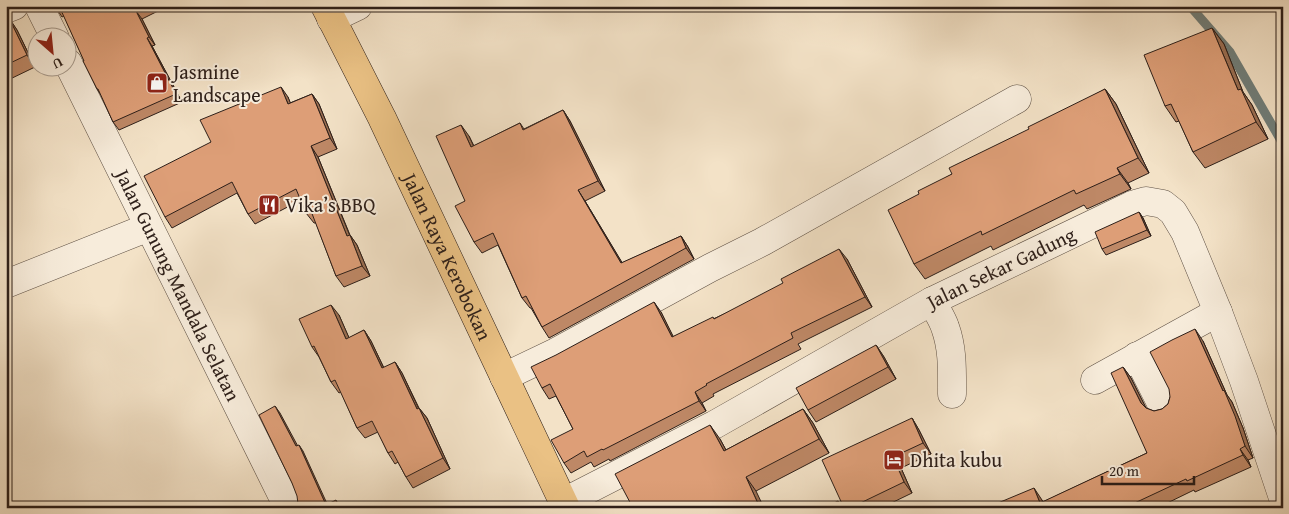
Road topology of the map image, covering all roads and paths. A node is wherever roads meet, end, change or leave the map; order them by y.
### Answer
1 (14, 6) edge
2 (39, 6) edge
3 (358, 6) edge
4 (6, 9) edge
5 (328, 13) edge
6 (50, 28) edge
7 (75, 78) edge
8 (1018, 100) dead end
9 (149, 227) junction
10 (6, 284) edge
11 (932, 302) junction
12 (1218, 312) junction
13 (1137, 356) junction
14 (504, 377) junction
15 (1095, 380) dead end
16 (952, 394) dead end
17 (1163, 407) edge
18 (1283, 498) edge
19 (565, 505) edge
20 (287, 508) edge

1 - 4 street
2 - 6 street
3 - 5 street
5 - 14 main road, Jalan Raya Kerobokan
7 - 9 street, Jalan Gunung Mandala Selatan
8 - 14 street
9 - 10 street
9 - 20 street, Jalan Gunung Mandala Selatan
11 - 12 street, Jalan Sekar Gadung
11 - 16 street
11 - 19 street, Jalan Sekar Gadung
12 - 13 street
12 - 18 street, Jalan Sekar Gadung
13 - 15 street
13 - 17 street
14 - 19 main road, Jalan Raya Kerobokan

